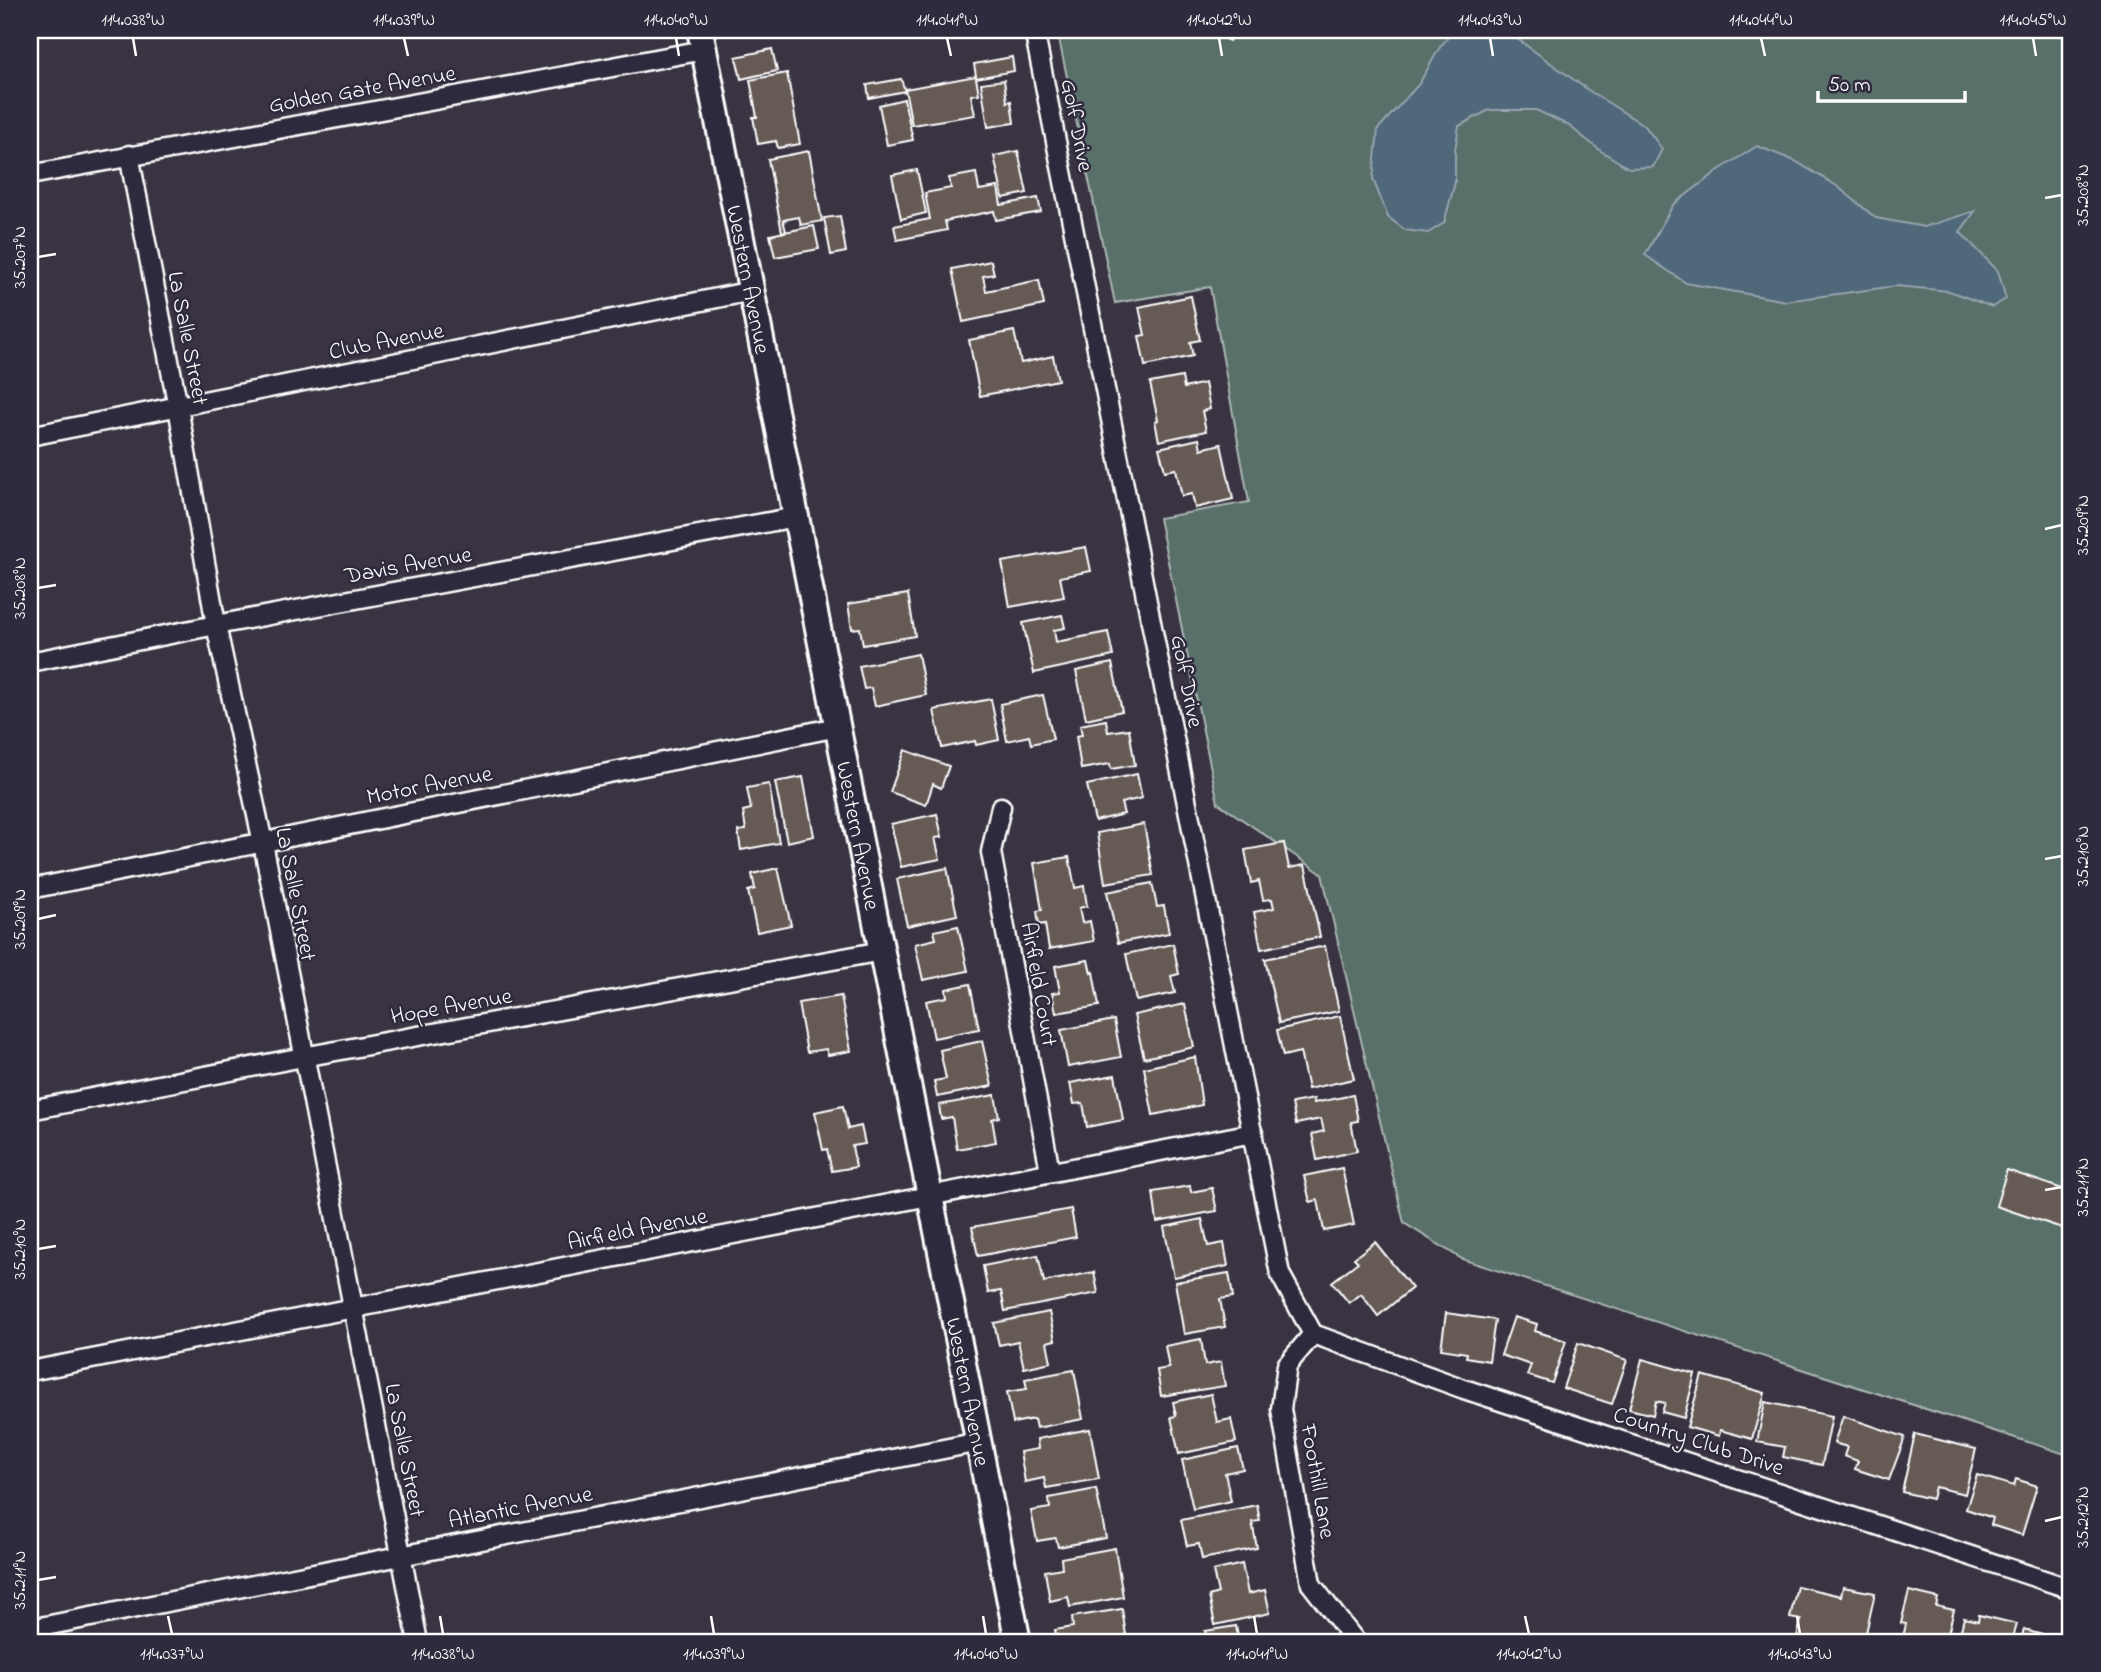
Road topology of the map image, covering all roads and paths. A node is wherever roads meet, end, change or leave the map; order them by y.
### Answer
1 (1034, 30) edge
2 (702, 40) edge
3 (129, 155) junction
4 (30, 175) edge
5 (752, 291) junction
6 (178, 407) junction
7 (30, 436) edge
8 (796, 517) junction
9 (216, 625) junction
10 (30, 662) edge
11 (838, 727) junction
12 (1001, 807) dead end
13 (263, 843) junction
14 (30, 889) edge
15 (882, 951) junction
16 (303, 1057) junction
17 (30, 1110) edge
18 (1254, 1133) junction
19 (1049, 1171) junction
20 (930, 1196) junction
21 (354, 1308) junction
22 (1313, 1335) junction
23 (30, 1371) edge
24 (979, 1442) junction
25 (402, 1554) junction
26 (2071, 1589) edge
27 (30, 1629) edge
28 (1352, 1638) edge
29 (418, 1642) edge
30 (1018, 1642) edge

1 - 18 street, Golf Drive
2 - 3 street, Golden Gate Avenue
2 - 5 street, Western Avenue
3 - 4 street, Golden Gate Avenue
3 - 6 street, La Salle Street
5 - 6 street, Club Avenue
5 - 8 street, Western Avenue
6 - 7 street, Club Avenue
6 - 9 street, La Salle Street
8 - 9 street, Davis Avenue
8 - 11 street, Western Avenue
9 - 10 street, Davis Avenue
9 - 13 street, La Salle Street
11 - 13 street, Motor Avenue
11 - 15 street, Western Avenue
12 - 19 street, Airfield Court
13 - 14 street, Motor Avenue
13 - 16 street, La Salle Street
15 - 16 street, Hope Avenue
15 - 20 street, Western Avenue
16 - 17 street, Hope Avenue
16 - 21 street, La Salle Street
18 - 19 street, Airfield Avenue
18 - 22 street, Golf Drive
19 - 20 street, Airfield Avenue
20 - 21 street, Airfield Avenue
20 - 24 street, Western Avenue
21 - 23 street, Airfield Avenue
21 - 25 street, La Salle Street
22 - 26 street, Country Club Drive
22 - 28 street, Foothill Lane
24 - 25 street, Atlantic Avenue
24 - 30 street, Western Avenue
25 - 27 street, Atlantic Avenue
25 - 29 street, La Salle Street

